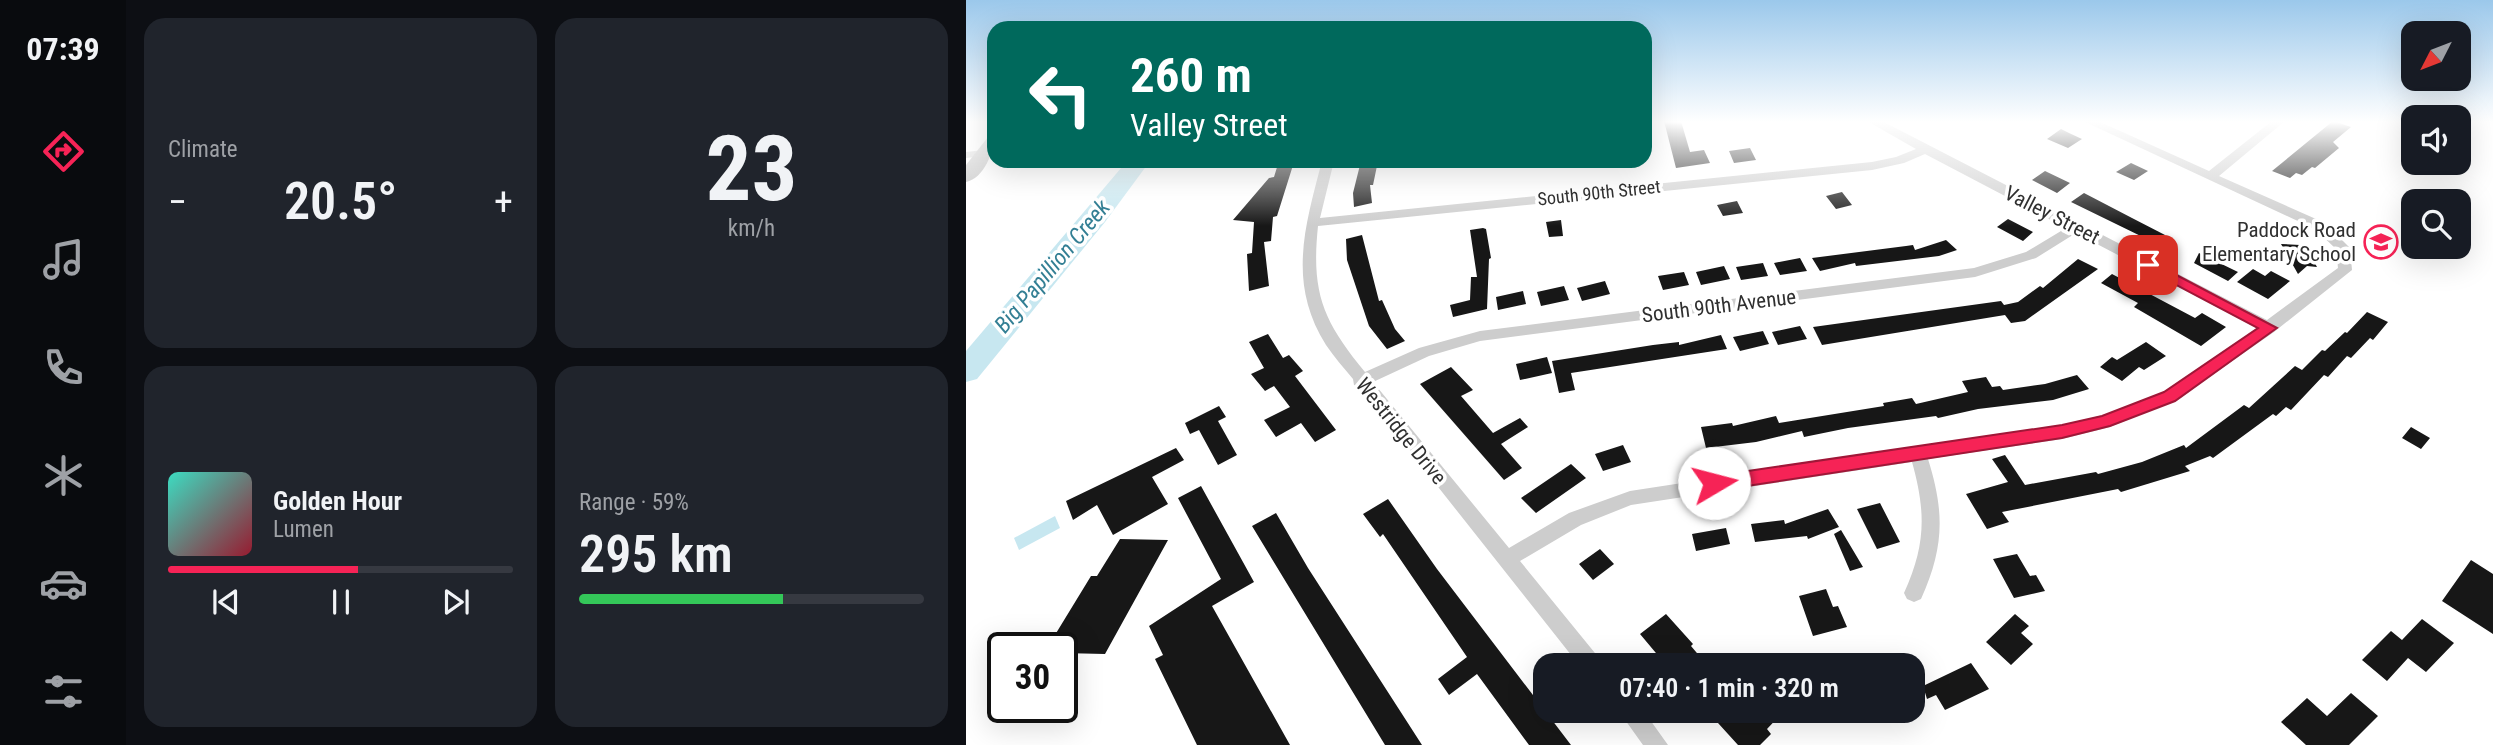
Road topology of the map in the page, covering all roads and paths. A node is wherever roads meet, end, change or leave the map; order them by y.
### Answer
1 (982, 156) edge
2 (1910, 156) edge
3 (1939, 156) edge
4 (2166, 156) edge
5 (2236, 156) edge
6 (1326, 168) edge
7 (2211, 176) junction
8 (966, 177) edge
9 (1312, 223) junction
10 (2076, 227) junction
11 (2269, 328) junction
12 (1360, 381) junction
13 (1917, 454) junction
14 (1506, 560) junction
15 (1914, 593) dead end
16 (1582, 653) edge
17 (1639, 723) edge
18 (1657, 745) edge

1 - 8 main road
2 - 9 street, South 90th Street
3 - 10 street, Valley Street
4 - 7 street
5 - 7 street
6 - 9 street, Westridge Drive
7 - 11 street
9 - 12 street, Westridge Drive
10 - 11 street, Valley Street
10 - 12 street, South 90th Avenue
11 - 13 street
12 - 14 street, Westridge Drive
13 - 14 street
13 - 15 street
14 - 16 street, Westridge Drive
17 - 18 street

